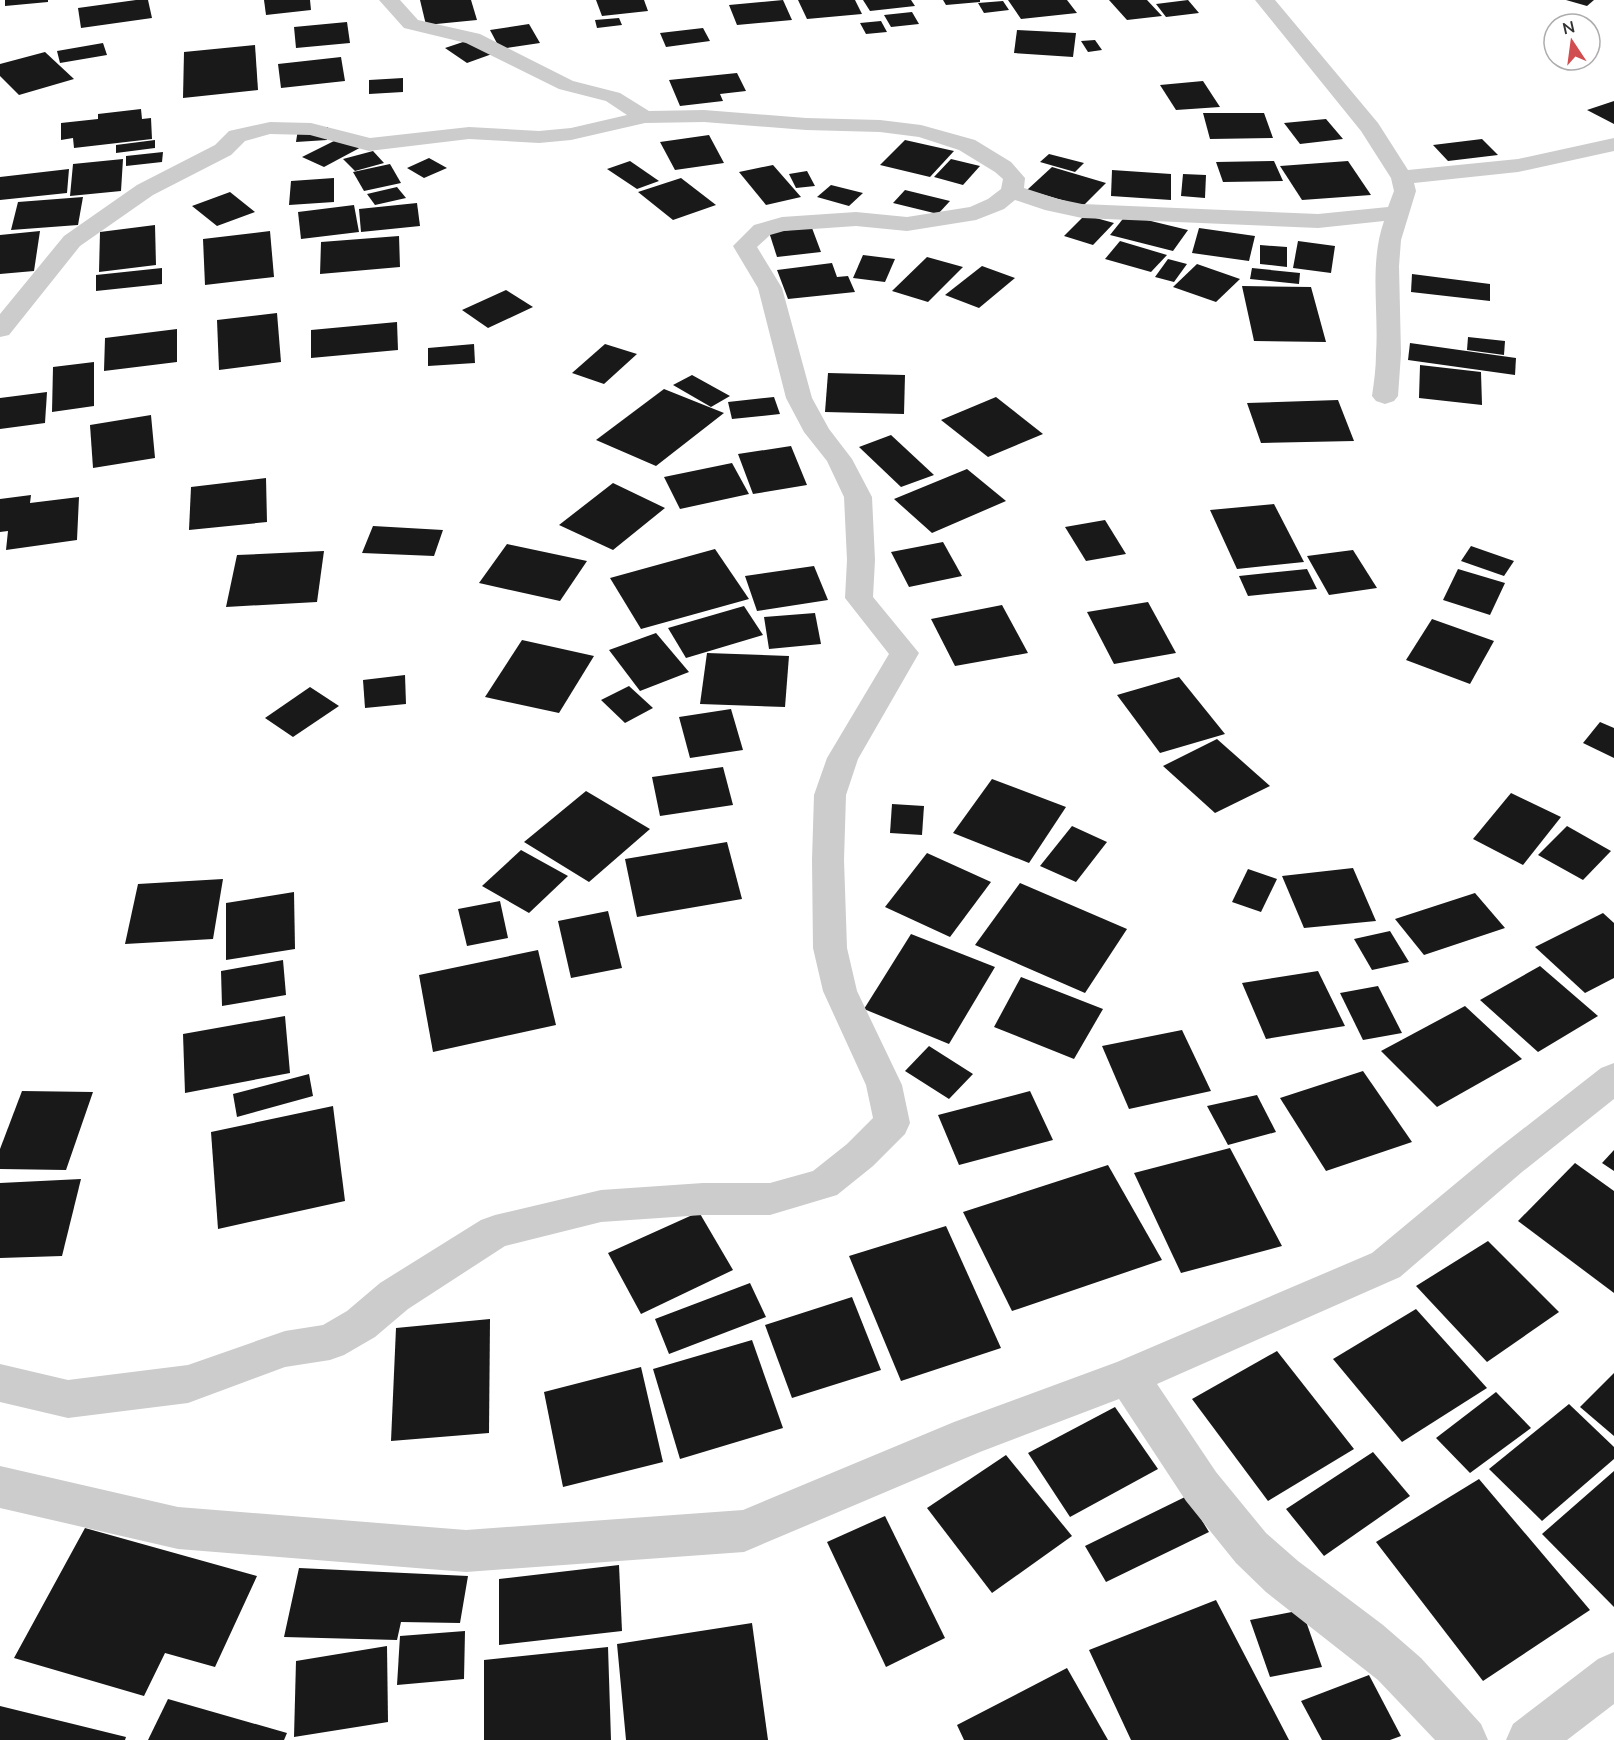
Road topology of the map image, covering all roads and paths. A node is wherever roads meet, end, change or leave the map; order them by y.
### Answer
1 (389, 0) edge
2 (1265, 0) edge
3 (645, 117) junction
4 (1614, 144) edge
5 (1402, 178) junction
6 (1012, 190) junction
7 (1396, 213) junction
8 (0, 330) edge
9 (1385, 396) dead end
10 (1614, 1078) edge
11 (1128, 1377) junction
12 (0, 1383) edge
13 (0, 1487) edge
14 (1614, 1675) edge
15 (1465, 1740) edge
16 (1529, 1740) edge

1 - 3 street
2 - 5 street
3 - 6 street
3 - 8 street
4 - 5 street
5 - 7 street
6 - 7 street
6 - 12 street
7 - 9 street
10 - 11 street
11 - 13 street
11 - 15 street
14 - 16 street

